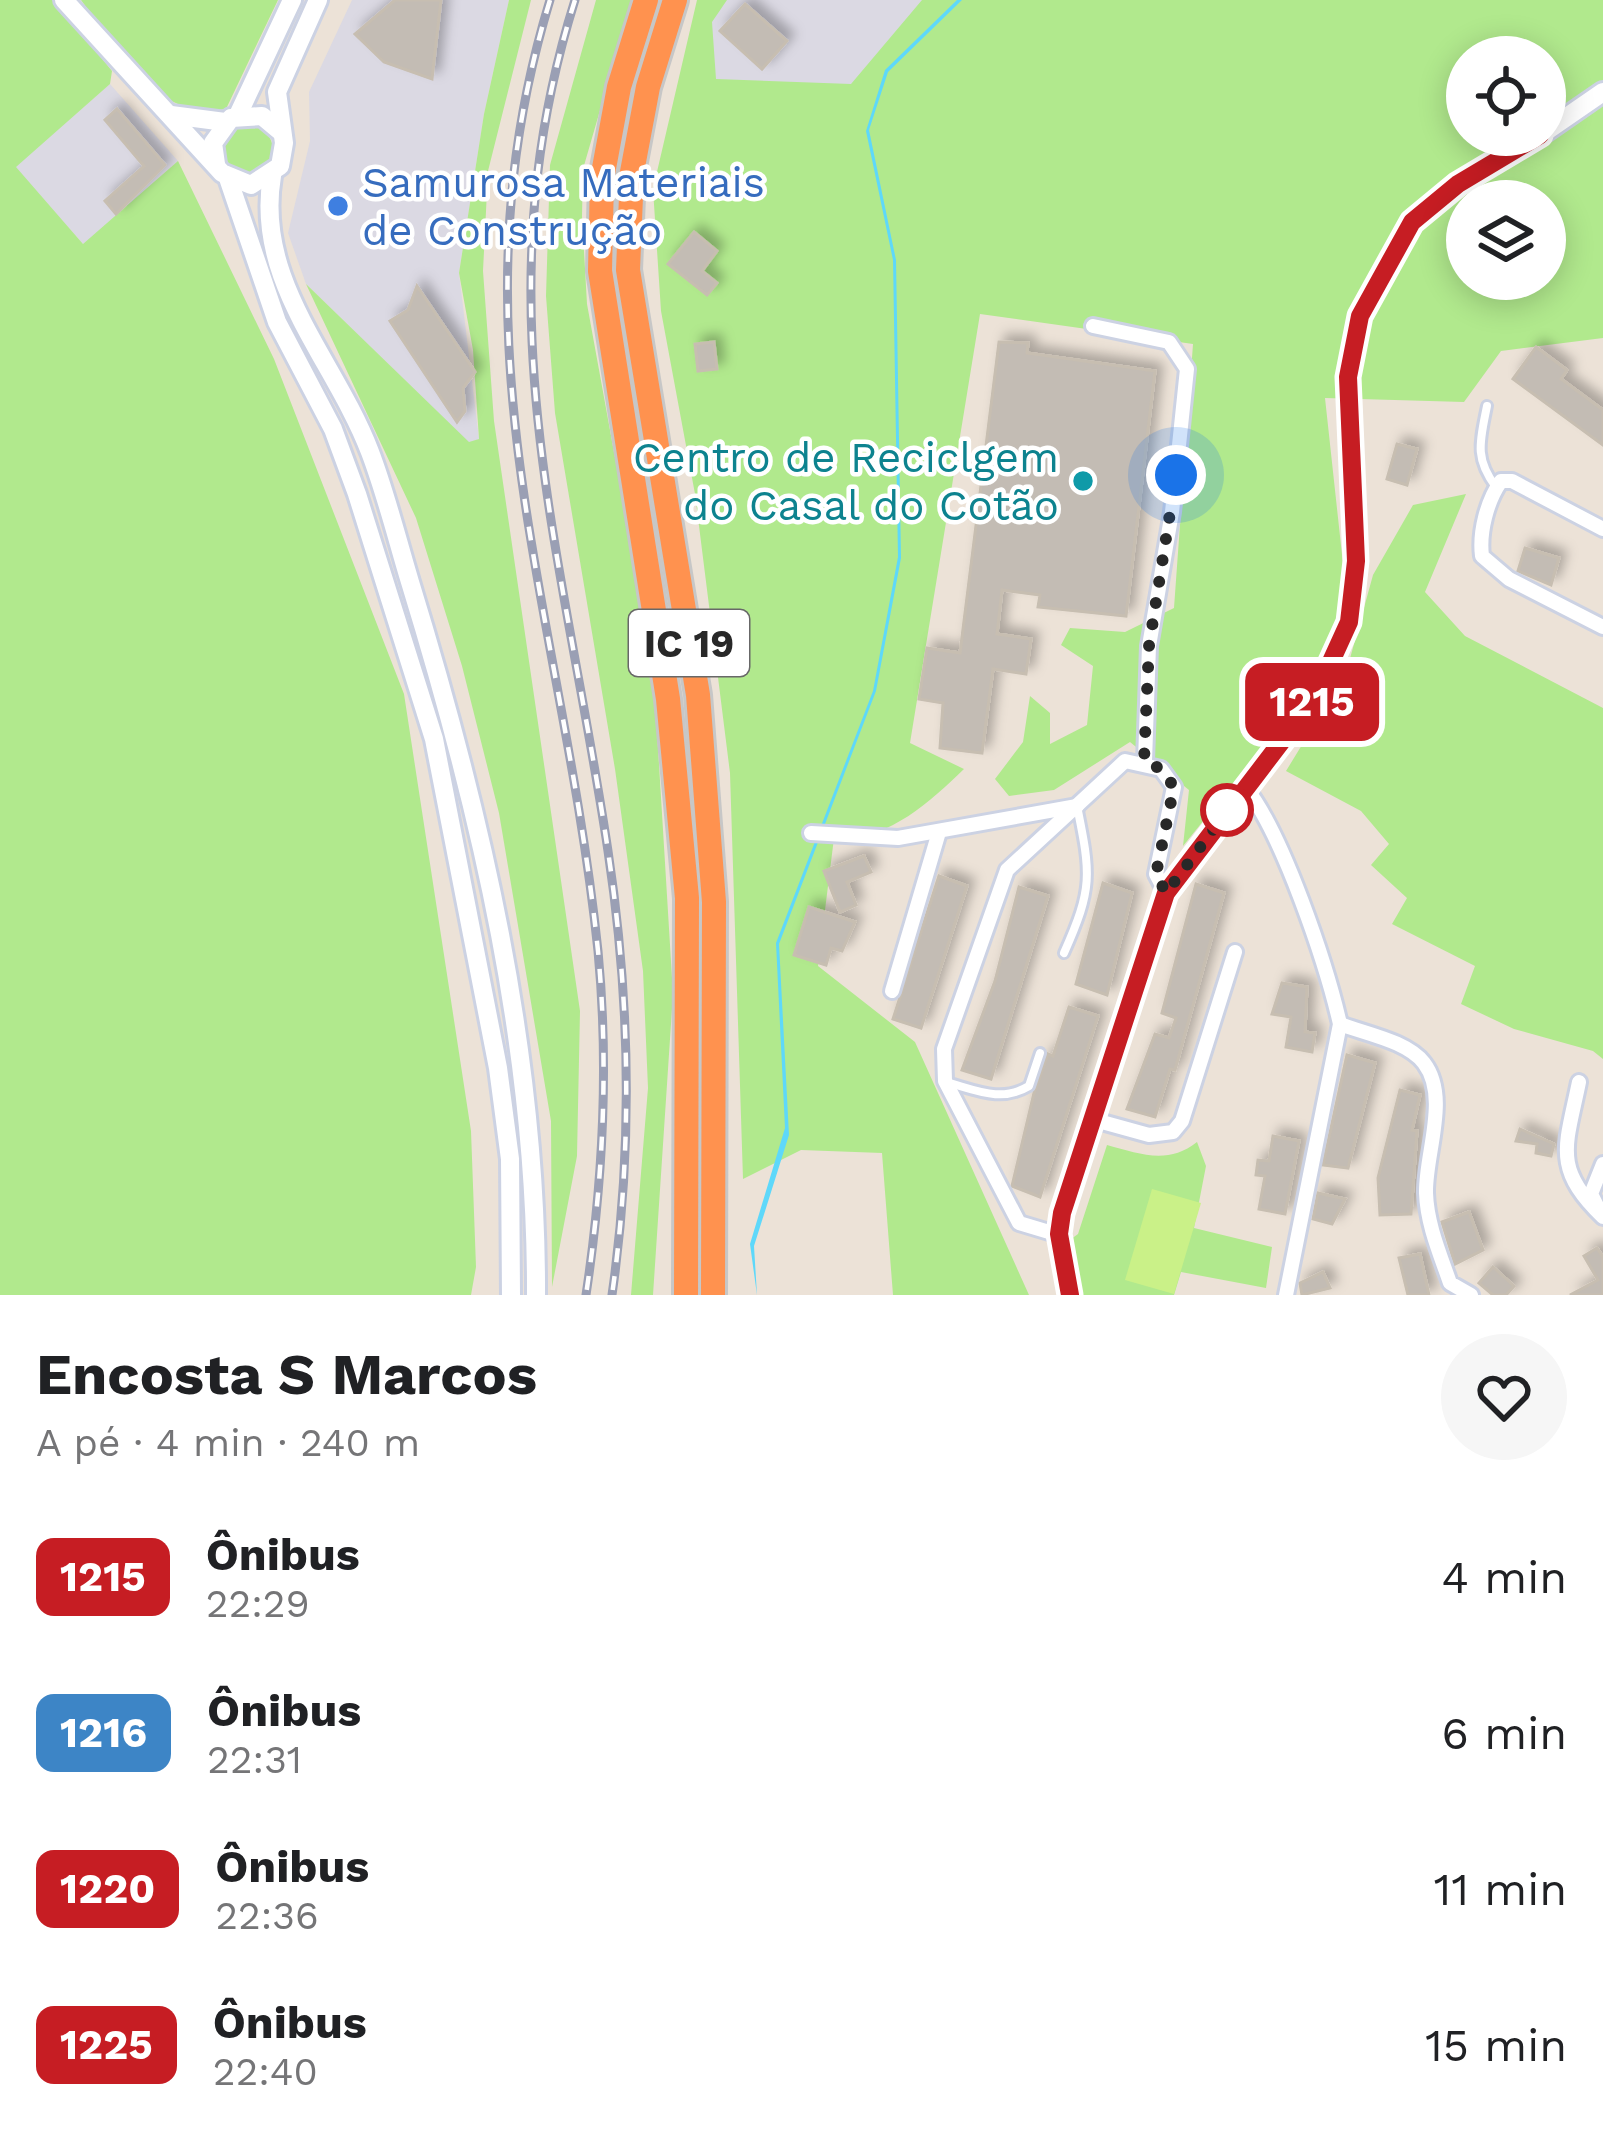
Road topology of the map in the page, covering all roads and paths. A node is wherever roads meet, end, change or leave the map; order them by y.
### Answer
1 (64, 0) edge
2 (292, 0) edge
3 (319, 0) edge
4 (646, 0) edge
5 (675, 0) edge
6 (1603, 92) edge
7 (155, 104) junction
8 (1566, 118) edge
9 (231, 119) junction
10 (280, 131) junction
11 (1506, 156) edge
12 (223, 173) junction
13 (272, 176) junction
14 (1093, 326) dead end
15 (1487, 406) dead end
16 (1496, 488) junction
17 (1603, 529) edge
18 (1603, 628) edge
19 (1146, 756) junction
20 (1246, 788) junction
21 (1077, 806) junction
22 (939, 832) junction
23 (812, 833) dead end
24 (1171, 886) junction
25 (1235, 952) dead end
26 (1064, 953) dead end
27 (892, 991) dead end
28 (1340, 1024) junction
29 (1040, 1053) dead end
30 (945, 1081) junction
31 (1579, 1082) dead end
32 (1091, 1119) junction
33 (1603, 1164) edge
34 (1603, 1217) edge
35 (1059, 1234) junction
36 (1452, 1289) edge
37 (511, 1295) edge
38 (536, 1295) edge
39 (686, 1295) edge
40 (713, 1295) edge
41 (1070, 1295) edge
42 (1286, 1295) edge
43 (1471, 1295) edge

1 - 7 main road
2 - 9 main road
3 - 10 main road
4 - 39 highway, IC 19
5 - 40 highway, IC 19
6 - 8 main road
7 - 9 main road
7 - 12 main road
9 - 10 main road
9 - 12 main road
10 - 13 main road
11 - 20 main road
12 - 13 main road
12 - 37 main road
13 - 38 main road
14 - 19 street
15 - 16 lane
16 - 17 street
16 - 18 street
19 - 21 street
19 - 24 street
20 - 24 main road
20 - 28 street
21 - 22 street
21 - 26 lane
21 - 30 street
22 - 23 street
22 - 27 street
24 - 32 main road
25 - 32 street
28 - 36 street
28 - 42 street
29 - 30 lane
30 - 35 street
31 - 34 street
32 - 35 main road
33 - 34 street
35 - 41 main road
36 - 43 street

